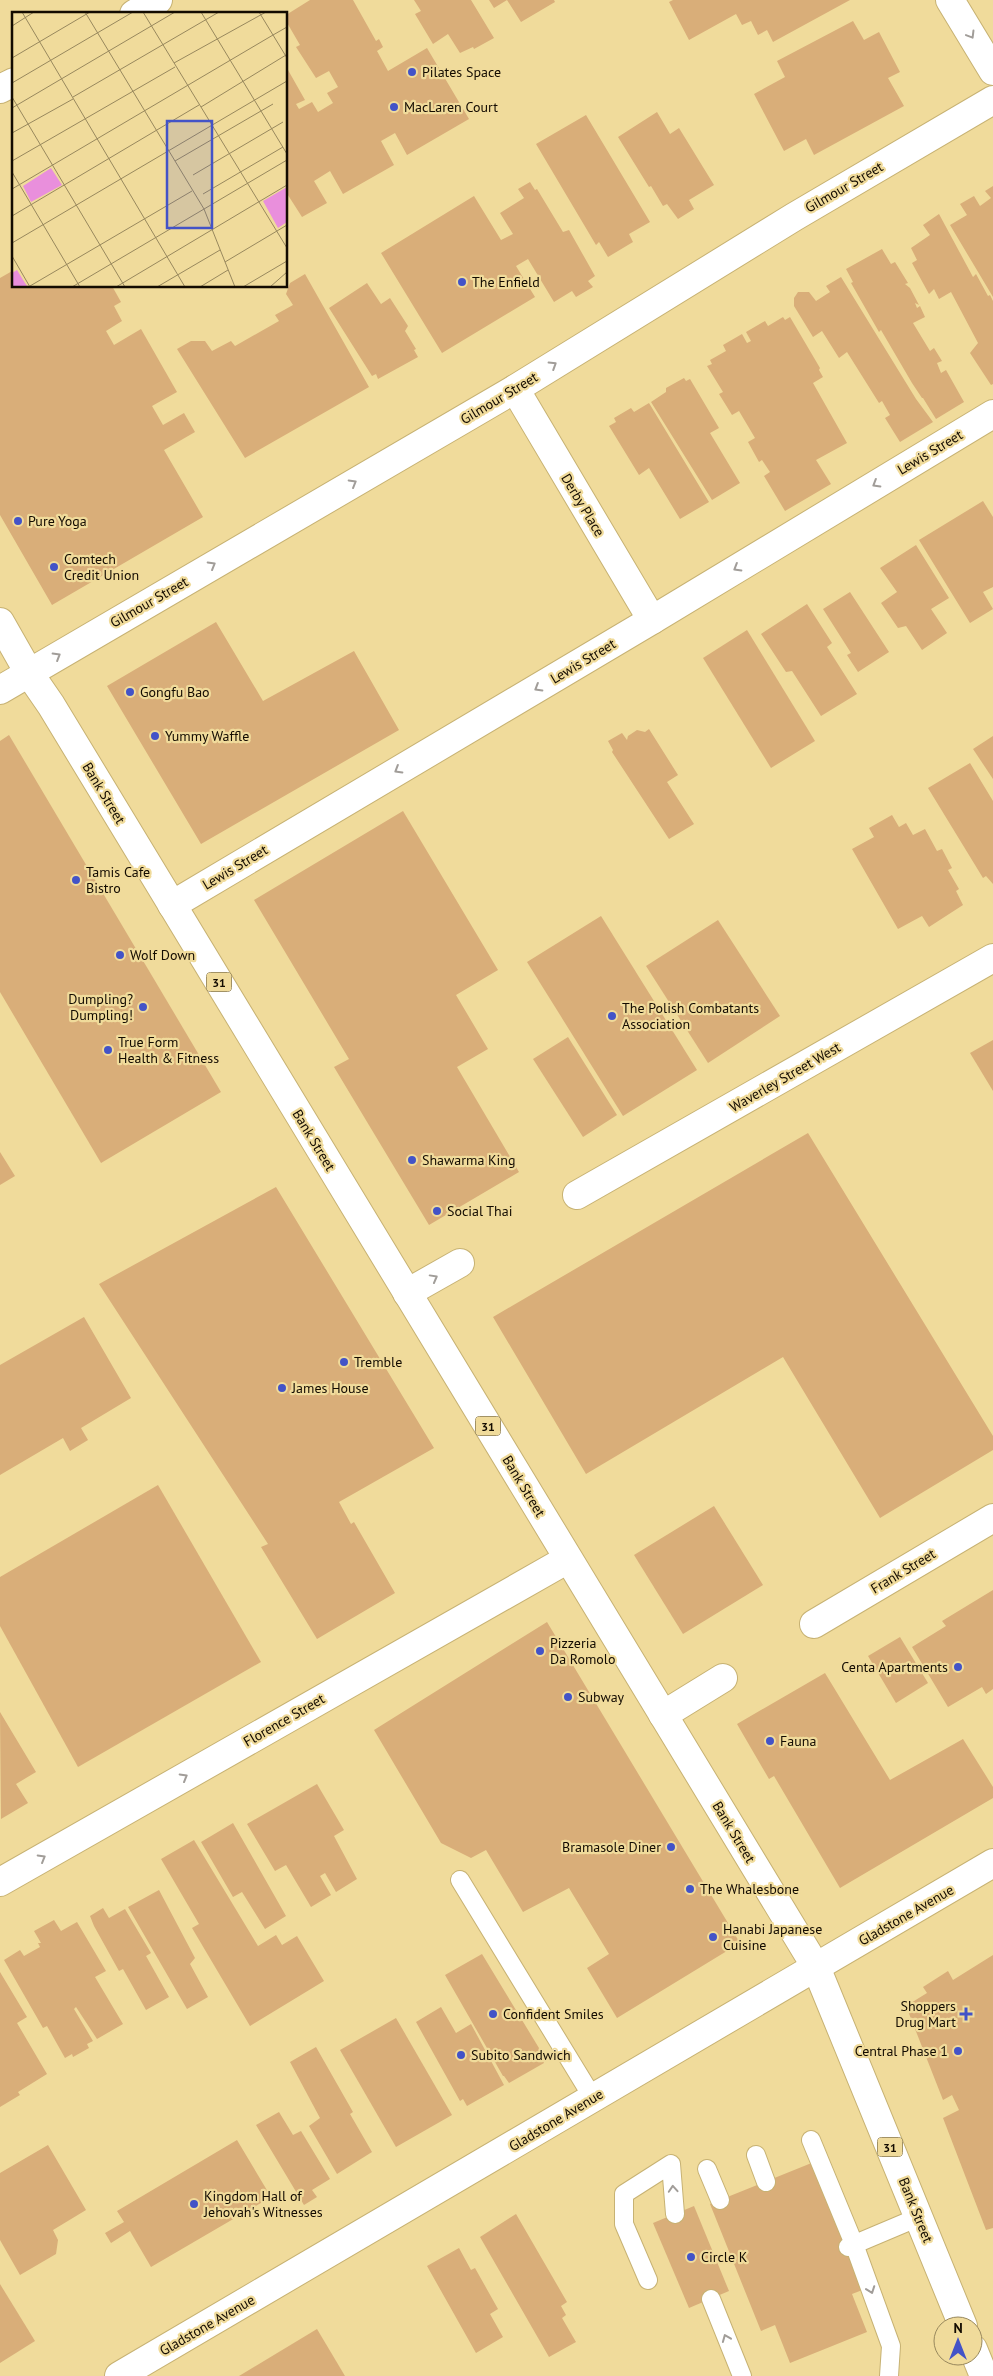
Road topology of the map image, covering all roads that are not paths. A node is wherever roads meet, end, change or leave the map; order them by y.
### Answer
1 (158, 0) edge
2 (950, 0) edge
3 (137, 12) edge
4 (993, 71) edge
5 (12, 83) edge
6 (0, 89) edge
7 (993, 100) edge
8 (515, 389) junction
9 (993, 414) edge
10 (652, 620) junction
11 (0, 622) edge
12 (29, 673) junction
13 (0, 690) edge
14 (172, 905) junction
15 (993, 958) edge
16 (577, 1195) dead end
17 (460, 1263) dead end
18 (407, 1293) junction
19 (993, 1518) edge
20 (568, 1559) junction
21 (814, 1624) dead end
22 (723, 1678) dead end
23 (663, 1715) junction
24 (993, 1863) edge
25 (460, 1880) dead end
26 (0, 1882) edge
27 (816, 1967) junction
28 (593, 2098) junction
29 (811, 2140) dead end
30 (756, 2155) dead end
31 (707, 2169) dead end
32 (766, 2182) dead end
33 (720, 2200) dead end
34 (675, 2214) dead end
35 (919, 2217) junction
36 (851, 2246) junction
37 (648, 2280) dead end
38 (711, 2300) dead end
39 (959, 2316) edge
40 (120, 2376) edge
41 (742, 2376) edge
42 (889, 2376) edge

1 - 3 street
2 -> 4 street
5 - 6 street
8 -> 7 street, Gilmour Street
8 - 10 street, Derby Place
12 -> 8 street, Gilmour Street
9 -> 10 street, Lewis Street
10 -> 14 street, Lewis Street
11 - 12 street, Bank Street / 31
12 - 13 street, Gilmour Street
12 - 14 street, Bank Street / 31
14 - 18 street, Bank Street / 31
15 - 16 street, Waverley Street West
18 -> 17 street
18 - 20 street, Bank Street / 31
19 - 21 street, Frank Street
20 - 23 street, Bank Street / 31
26 -> 20 street, Florence Street
22 - 23 street
23 - 27 street, Bank Street / 31
24 - 27 street, Gladstone Avenue
25 - 28 lane
27 - 28 street, Gladstone Avenue
27 - 35 street, Bank Street / 31
28 - 40 street, Gladstone Avenue
29 - 36 lane
30 - 32 lane
31 - 33 lane
34 -> 37 lane
35 - 36 lane
35 - 39 street, Bank Street / 31
36 -> 42 lane
41 -> 38 lane

